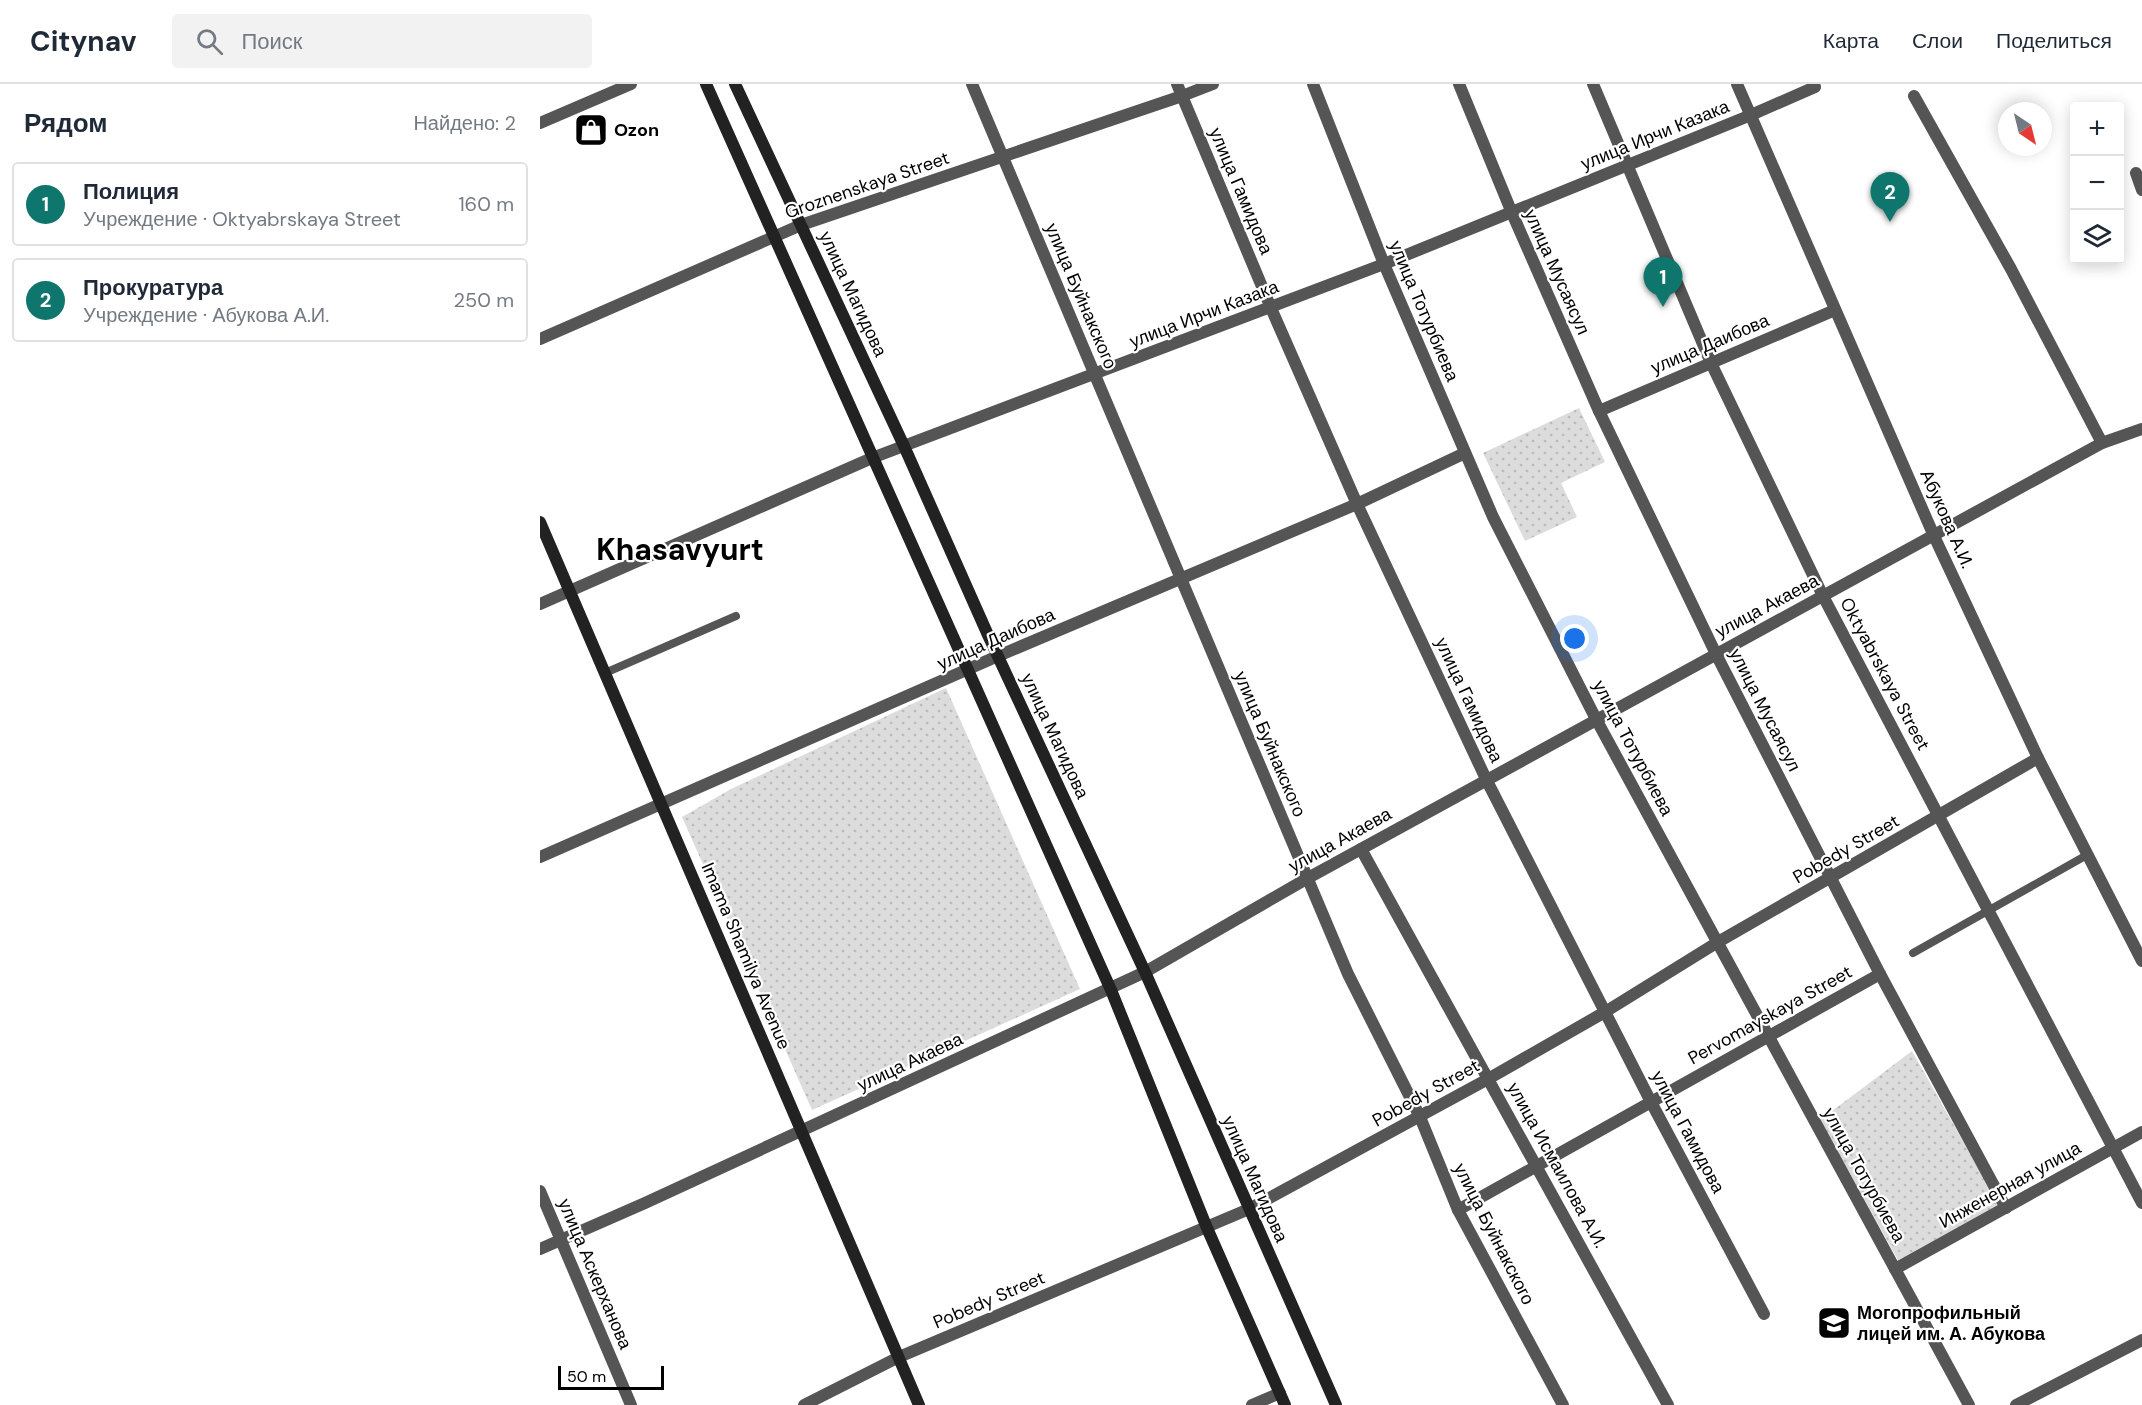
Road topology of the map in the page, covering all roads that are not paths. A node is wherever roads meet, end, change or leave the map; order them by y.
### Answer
1 (631, 84) edge
2 (706, 84) edge
3 (735, 84) edge
4 (972, 84) edge
5 (1177, 84) edge
6 (1213, 84) edge
7 (1313, 84) edge
8 (1458, 84) edge
9 (1593, 84) edge
10 (1737, 84) edge
11 (1815, 87) dead end
12 (1182, 96) junction
13 (1914, 96) dead end
14 (1751, 115) junction
15 (540, 123) edge
16 (1003, 157) junction
17 (1628, 165) junction
18 (2136, 173) dead end
19 (2142, 190) edge
20 (1512, 213) junction
21 (801, 225) junction
22 (774, 236) junction
23 (1384, 264) junction
24 (1271, 308) junction
25 (1835, 310) junction
26 (540, 339) edge
27 (1711, 363) junction
28 (1095, 375) junction
29 (1599, 411) junction
30 (2142, 429) edge
31 (2102, 443) junction
32 (904, 446) junction
33 (1466, 453) junction
34 (872, 458) junction
35 (1358, 504) junction
36 (540, 522) edge
37 (1934, 536) junction
38 (1181, 580) junction
39 (569, 592) junction
40 (1823, 596) junction
41 (540, 604) edge
42 (736, 616) dead end
43 (1716, 654) junction
44 (998, 656) junction
45 (968, 670) junction
46 (605, 673) junction
47 (1596, 719) junction
48 (2038, 758) junction
49 (1486, 779) junction
50 (663, 804) junction
51 (1940, 816) junction
52 (1361, 849) junction
53 (2087, 855) junction
54 (540, 857) edge
55 (1308, 878) junction
56 (1831, 879) junction
57 (1987, 911) junction
58 (1718, 942) junction
59 (1913, 952) dead end
60 (2142, 961) edge
61 (1145, 972) junction
62 (1880, 974) junction
63 (1111, 990) junction
64 (1605, 1012) junction
65 (1768, 1037) junction
66 (1488, 1079) junction
67 (1651, 1102) junction
68 (1420, 1118) junction
69 (801, 1132) junction
70 (2142, 1132) edge
71 (2113, 1149) junction
72 (1538, 1166) junction
73 (540, 1191) edge
74 (2142, 1203) edge
75 (2007, 1208) junction
76 (1249, 1209) junction
77 (1458, 1210) junction
78 (1207, 1227) junction
79 (560, 1240) junction
80 (540, 1249) edge
81 (1894, 1269) junction
82 (1764, 1314) dead end
83 (2142, 1340) edge
84 (898, 1357) junction
85 (1280, 1393) junction
86 (631, 1405) edge
87 (804, 1405) edge
88 (919, 1405) edge
89 (1252, 1405) edge
90 (1285, 1405) edge
91 (1336, 1405) edge
92 (1563, 1405) edge
93 (1668, 1405) edge
94 (1969, 1405) edge
95 (2016, 1405) edge

1 - 15 street
2 - 22 main road
3 - 21 main road, улица Магидова
4 - 16 street, улица Буйнакского
5 - 12 street, улица Гамидова
6 - 12 street, Groznenskaya Street
7 - 23 street, улица Тотурбиева
8 - 20 street, улица Мусаясул
9 - 17 street, Oktyabrskaya Street
10 - 14 street, Абукова А.И.
11 - 14 street, улица Ирчи Казака
12 - 16 street, Groznenskaya Street
12 - 24 street, улица Гамидова
13 - 31 street
14 - 17 street, улица Ирчи Казака
14 - 25 street, Абукова А.И.
16 - 21 street, Groznenskaya Street
16 - 28 street, улица Буйнакского
17 - 20 street, улица Ирчи Казака
17 - 27 street, Oktyabrskaya Street
18 - 19 street
20 - 23 street, улица Ирчи Казака
20 - 29 street, улица Мусаясул
21 - 22 street, Groznenskaya Street
21 - 32 main road, улица Магидова
22 - 26 street, Groznenskaya Street
22 - 34 main road
23 - 24 street, улица Ирчи Казака
23 - 33 street, улица Тотурбиева
24 - 28 street, улица Ирчи Казака
24 - 35 street, улица Гамидова
25 - 27 street, улица Даибова
25 - 37 street, Абукова А.И.
27 - 29 street, улица Даибова
27 - 40 street, Oktyabrskaya Street
28 - 32 street, улица Ирчи Казака
28 - 38 street, улица Буйнакского
29 - 43 street, улица Мусаясул
30 - 31 street, улица Акаева
31 - 37 street, улица Акаева
32 - 34 street, улица Ирчи Казака
32 - 44 main road, улица Магидова
33 - 35 street, улица Даибова
33 - 47 street, улица Тотурбиева
34 - 39 street, улица Ирчи Казака
34 - 45 main road
35 - 38 street, улица Даибова
35 - 49 street, улица Гамидова
36 - 39 main road, Imama Shamilya Avenue
37 - 40 street, улица Акаева
37 - 48 street, Абукова А.И.
38 - 44 street, улица Даибова
38 - 55 street, улица Буйнакского
39 - 41 street, улица Ирчи Казака
39 - 46 main road, Imama Shamilya Avenue
40 - 43 street, улица Акаева
40 - 51 street, Oktyabrskaya Street
42 - 46 lane
43 - 47 street, улица Акаева
43 - 56 street, улица Мусаясул
44 - 45 street, улица Даибова
44 - 61 main road, улица Магидова
45 - 50 street, улица Даибова
45 - 63 main road
46 - 50 main road, Imama Shamilya Avenue
47 - 49 street, улица Акаева
47 - 58 street, улица Тотурбиева
48 - 51 street, Pobedy Street
48 - 53 street, Абукова А.И.
49 - 52 street, улица Акаева
49 - 64 street, улица Гамидова
50 - 54 street, улица Даибова
50 - 69 main road, Imama Shamilya Avenue
51 - 56 street, Pobedy Street
51 - 57 street, Oktyabrskaya Street
52 - 55 street, улица Акаева
52 - 66 street, улица Исмаилова А.И.
53 - 57 lane
53 - 60 street, Абукова А.И.
55 - 61 street, улица Акаева
55 - 68 street, улица Буйнакского
56 - 58 street, Pobedy Street
56 - 62 street, улица Мусаясул
57 - 59 lane
57 - 71 street, Oktyabrskaya Street
58 - 64 street, Pobedy Street
58 - 65 street, улица Тотурбиева
61 - 63 street, улица Акаева
61 - 76 main road, улица Магидова
62 - 65 street, Pervomayskaya Street
62 - 75 street, улица Мусаясул
63 - 69 street, улица Акаева
63 - 78 main road
64 - 66 street, Pobedy Street
64 - 67 street, улица Гамидова
65 - 67 street, Pervomayskaya Street
65 - 81 street, улица Тотурбиева
66 - 68 street, Pobedy Street
66 - 72 street, улица Исмаилова А.И.
67 - 72 street, Pervomayskaya Street
67 - 82 street, улица Гамидова
68 - 76 street, Pobedy Street
68 - 77 street, улица Буйнакского
69 - 79 street, улица Акаева
69 - 84 main road, Imama Shamilya Avenue
70 - 71 street, Инженерная улица
71 - 74 street, Oktyabrskaya Street
71 - 75 street, Инженерная улица
72 - 77 street, Pervomayskaya Street
72 - 93 street, улица Исмаилова А.И.
73 - 79 street, улица Аскерханова
75 - 81 street, Инженерная улица
76 - 78 street, Pobedy Street
76 - 91 main road, улица Магидова
77 - 92 street, улица Буйнакского
78 - 84 street, Pobedy Street
78 - 85 main road
79 - 80 street, улица Акаева
79 - 86 street, улица Аскерханова
81 - 94 street, улица Тотурбиева
83 - 95 street
84 - 87 street, Pobedy Street
84 - 88 main road, Imama Shamilya Avenue
85 - 89 street
85 - 90 main road

